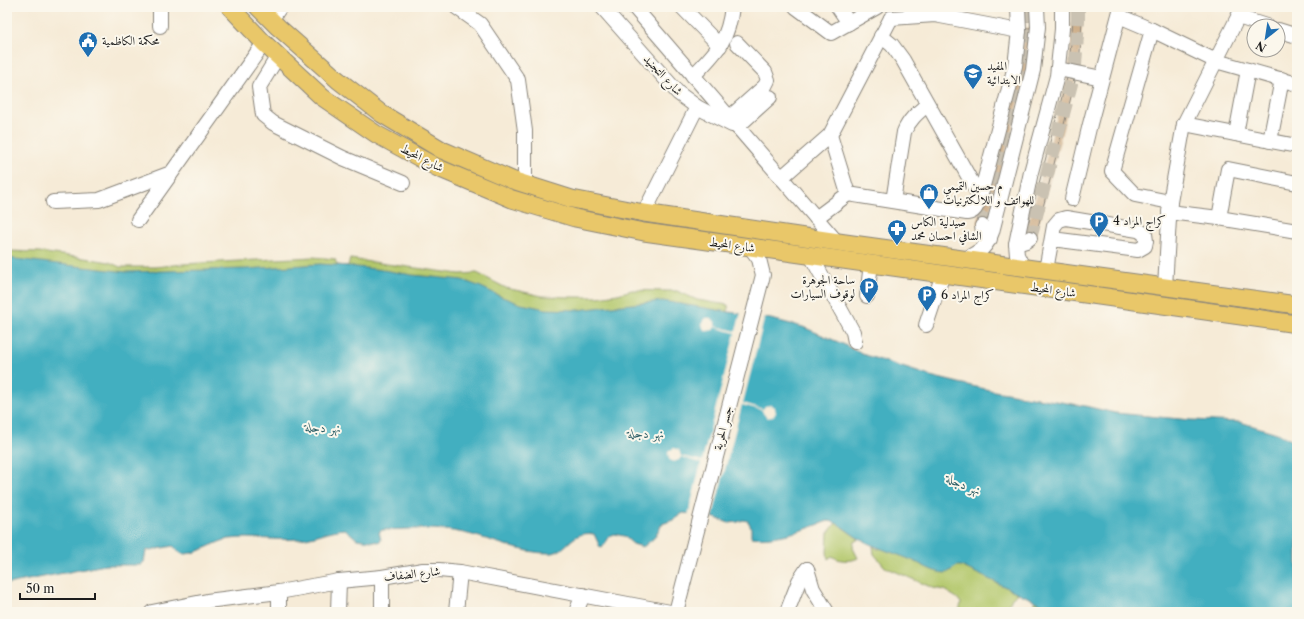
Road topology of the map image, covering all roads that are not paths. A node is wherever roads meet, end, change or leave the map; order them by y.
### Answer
1 (160, 7) edge
2 (230, 7) edge
3 (258, 7) edge
4 (456, 7) edge
5 (602, 7) edge
6 (634, 7) edge
7 (682, 7) edge
8 (732, 7) edge
9 (796, 7) edge
10 (838, 7) edge
11 (876, 7) edge
12 (1018, 7) edge
13 (1037, 7) tunnel mouth
14 (1062, 7) edge
15 (888, 12) edge
16 (1120, 12) edge
17 (1240, 12) edge
18 (276, 14) edge
19 (1251, 18) edge
20 (849, 23) junction
21 (1027, 25) junction
22 (1062, 25) junction
23 (160, 26) dead end
24 (1152, 30) junction
25 (1286, 33) edge
26 (881, 36) junction
27 (1297, 36) edge
28 (264, 42) junction
29 (737, 43) dead end
30 (720, 46) junction
31 (278, 56) junction
32 (1216, 61) junction
33 (1058, 69) junction
34 (1248, 70) junction
35 (693, 76) junction
36 (1102, 78) junction
37 (1282, 79) junction
38 (1297, 84) edge
39 (770, 97) dead end
40 (928, 105) junction
41 (697, 108) junction
42 (733, 122) junction
43 (1184, 124) junction
44 (1236, 134) junction
45 (830, 135) junction
46 (1270, 141) junction
47 (1297, 146) edge
48 (440, 149) junction
49 (458, 157) junction
50 (433, 165) junction
51 (451, 173) junction
52 (171, 174) junction
53 (781, 178) junction
54 (1297, 183) edge
55 (403, 184) dead end
56 (525, 184) junction
57 (848, 194) junction
58 (980, 197) junction
59 (1072, 199) dead end
60 (893, 201) junction
61 (53, 202) dead end
62 (1170, 207) junction
63 (644, 213) junction
64 (816, 218) junction
65 (1219, 218) junction
66 (138, 220) dead end
67 (731, 226) junction
68 (982, 226) dead end
69 (754, 229) junction
70 (1297, 231) edge
71 (1030, 238) dead end
72 (990, 239) junction
73 (1052, 239) junction
74 (836, 241) junction
75 (729, 244) junction
76 (1016, 244) junction
77 (751, 247) junction
78 (811, 256) junction
79 (965, 259) junction
80 (871, 264) junction
81 (1023, 267) junction
82 (1046, 270) junction
83 (943, 274) junction
84 (1165, 287) junction
85 (867, 296) dead end
86 (1297, 305) edge
87 (1297, 324) edge
88 (926, 325) dead end
89 (855, 342) dead end
90 (460, 572) junction
91 (382, 577) junction
92 (339, 582) junction
93 (279, 592) junction
94 (583, 595) junction
95 (207, 606) edge
96 (182, 609) edge
97 (640, 609) edge
98 (152, 612) edge
99 (279, 612) edge
100 (338, 612) edge
101 (382, 612) edge
102 (456, 612) edge
103 (576, 612) edge
104 (670, 612) edge
105 (676, 612) edge
106 (787, 612) edge
107 (827, 612) edge

1 - 23 street
2 - 28 main road, شارع المحيط
3 - 18 main road, شارع المحيط
4 - 56 street
5 - 41 street, شارع التجنيد
6 - 35 street, شارع التجنيد
7 - 30 street
8 - 30 street
9 - 20 street
10 - 20 street
11 - 20 street
12 - 21 street
13 - 21 street
14 - 22 street
15 - 21 street
15 - 26 street
16 - 24 street
16 - 36 street
17 - 19 street
17 - 32 street
18 - 48 main road, شارع المحيط
21 - 22 street
21 - 58 street
21 - 72 street
22 - 33 street
24 - 32 street
24 - 62 street
25 - 27 street
26 - 40 street
26 - 45 street
28 - 31 main road, شارع المحيط
28 - 52 street
29 - 42 street
30 - 35 street
31 - 50 main road, شارع المحيط
31 - 55 street
32 - 34 street
32 - 43 street
33 - 36 street
33 - 76 street
34 - 37 street
34 - 44 street
35 - 42 street, شارع التجنيد
36 - 59 street
37 - 38 street
37 - 46 street
39 - 42 street
40 - 58 street
40 - 60 street
41 - 42 street, شارع التجنيد
41 - 63 street
42 - 53 street, شارع التجنيد
43 - 44 street
43 - 62 street
44 - 46 street
45 - 53 street
45 - 57 street
46 - 47 street
48 - 49 main road, شارع المحيط
48 - 50 main road
49 - 51 main road
49 - 56 main road, شارع المحيط
50 - 51 main road, شارع المحيط
51 - 75 main road, شارع المحيط
52 - 61 street
52 - 66 street
53 - 64 street, شارع التجنيد
54 - 65 street
56 - 63 main road, شارع المحيط
57 - 60 street
57 - 64 street
58 - 60 street
62 - 65 street
62 - 84 street
63 - 67 main road, شارع المحيط
64 - 74 street, شارع التجنيد
65 - 70 street
67 - 69 main road, شارع المحيط
67 - 75 main road
68 - 72 street
69 - 74 main road, شارع المحيط
69 - 77 main road
71 - 76 street
72 - 79 street
73 - 73 street
73 - 82 street
74 - 79 main road, شارع المحيط
75 - 77 main road, شارع المحيط
76 - 81 street
77 - 78 main road, شارع المحيط
77 - 105 street, جسر الحرية
78 - 80 main road, شارع المحيط
78 - 89 street
79 - 81 main road, شارع المحيط
80 - 83 main road, شارع المحيط
80 - 85 street
81 - 82 main road, شارع المحيط
82 - 84 main road, شارع المحيط
83 - 87 main road, شارع المحيط
83 - 88 street
84 - 86 main road, شارع المحيط
90 - 91 street, شارع الضفاف
90 - 94 street, شارع الضفاف
90 - 102 street
91 - 92 street, شارع الضفاف
91 - 101 street
92 - 93 street, شارع الضفاف
92 - 100 street
93 - 95 street, شارع الضفاف
93 - 99 street
94 - 97 street, شارع الضفاف
94 - 103 street
95 - 96 street, شارع الضفاف
96 - 98 street, شارع الضفاف
97 - 104 street, شارع الضفاف
106 - 107 street

